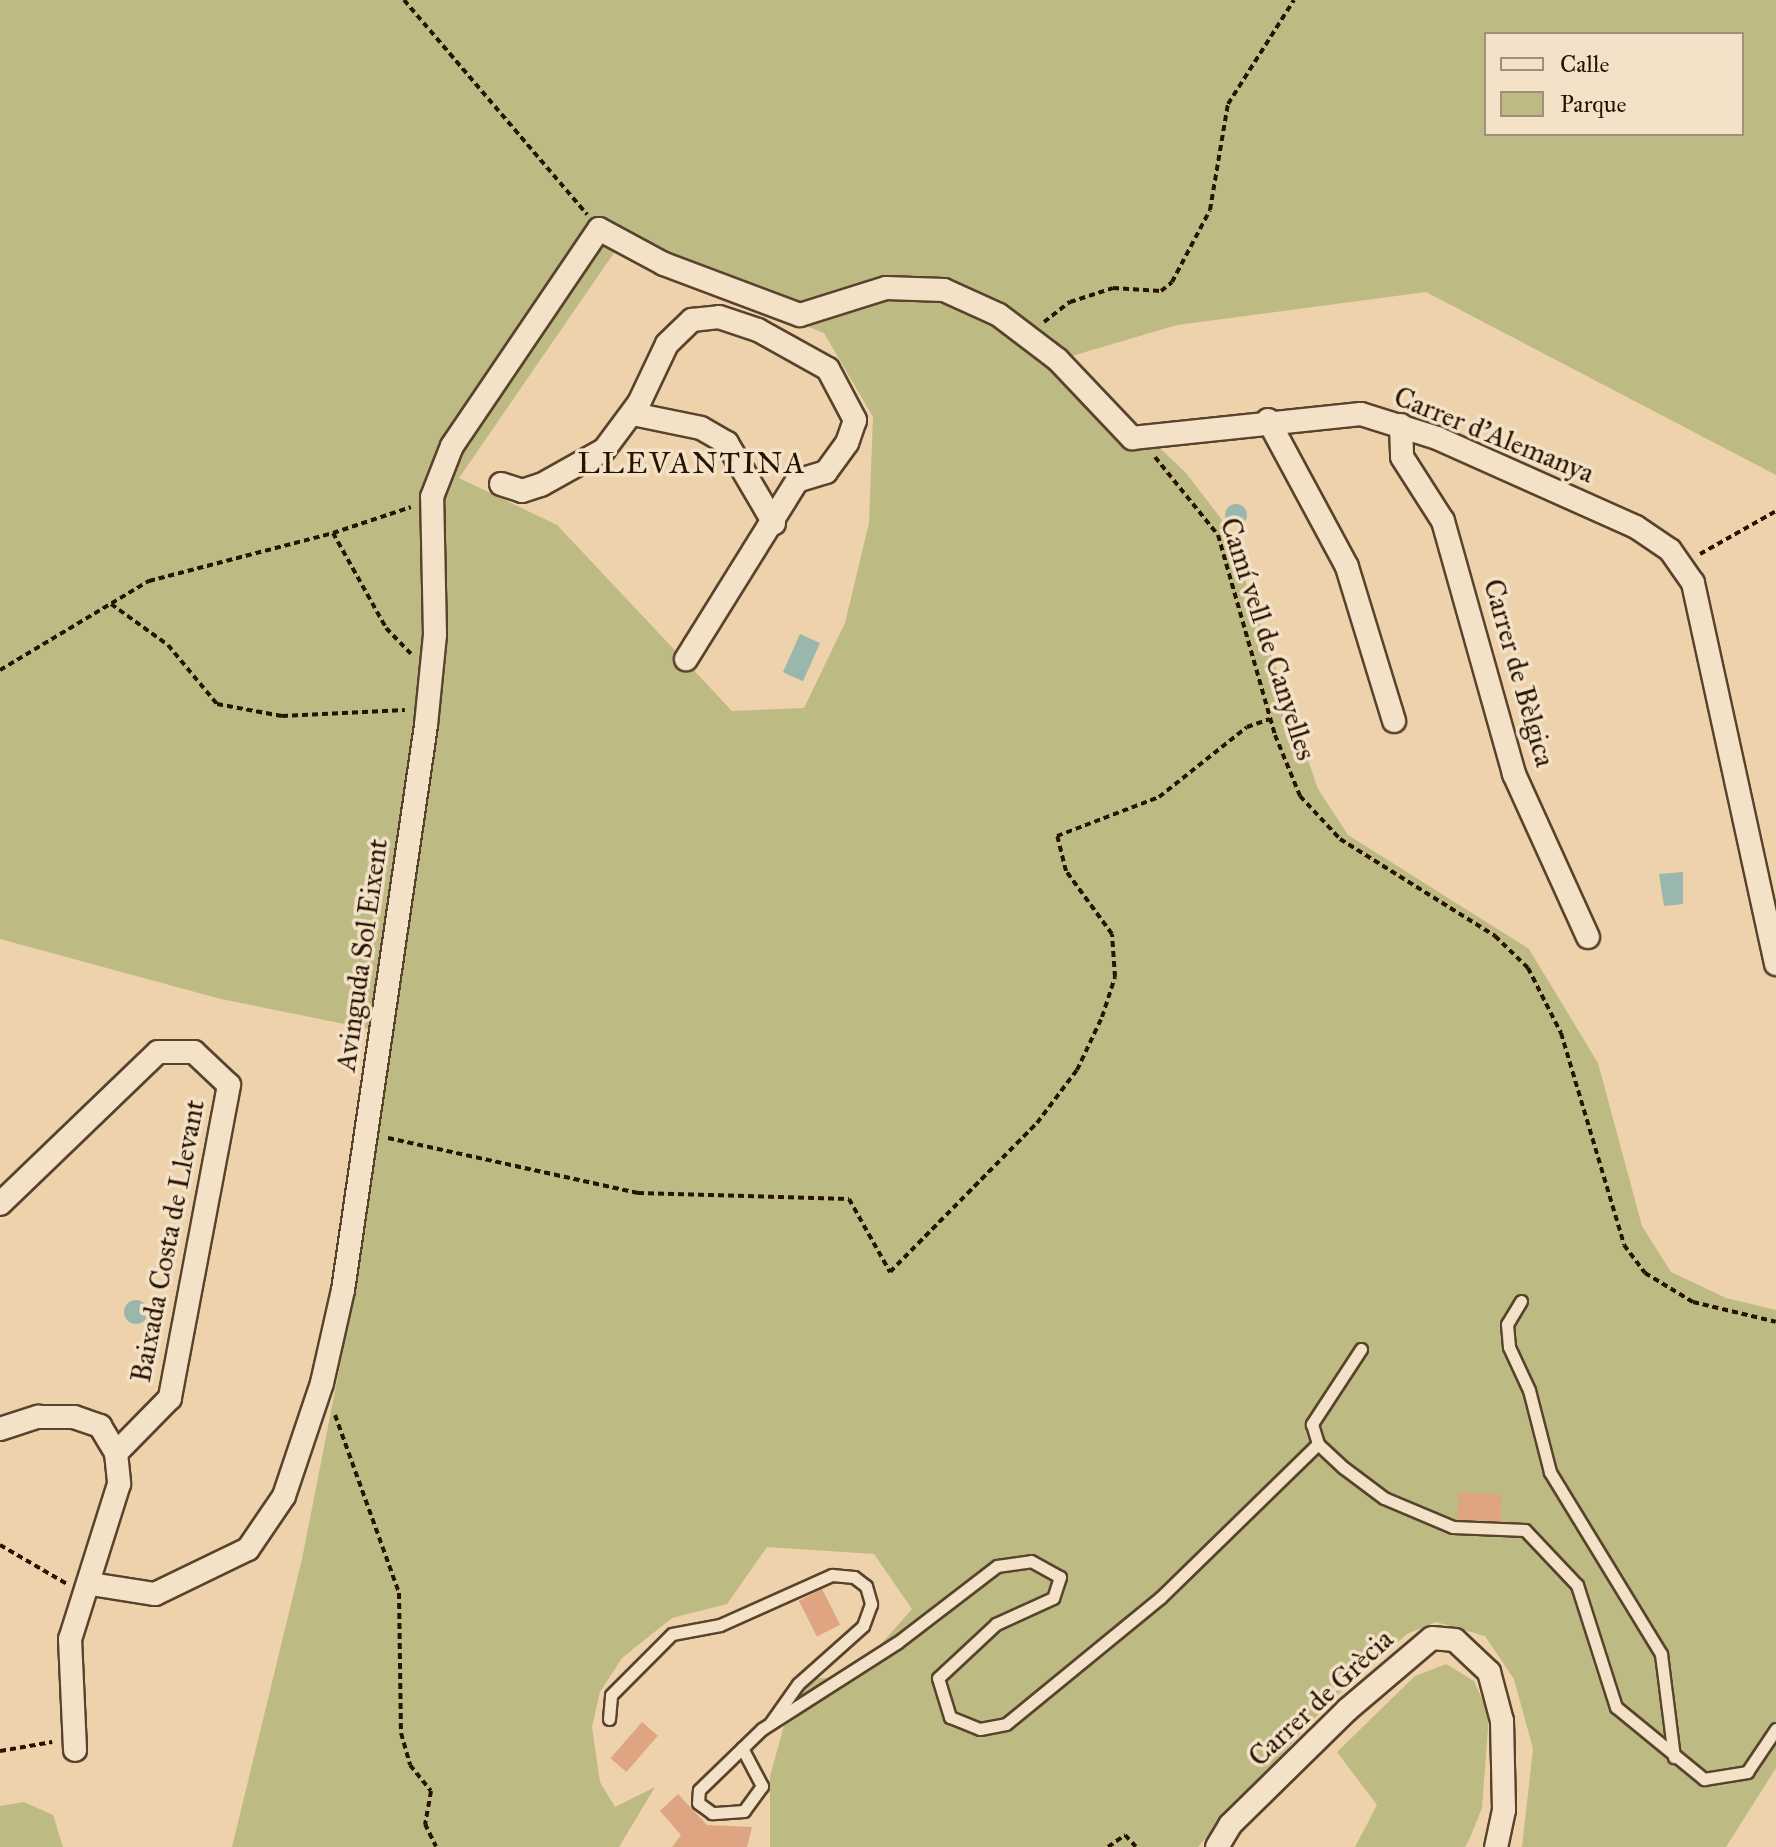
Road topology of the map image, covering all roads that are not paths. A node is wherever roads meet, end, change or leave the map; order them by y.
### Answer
1 (800, 315) junction
2 (792, 343) junction
3 (633, 414) junction
4 (1268, 420) junction
5 (1401, 425) junction
6 (501, 484) dead end
7 (774, 523) junction
8 (686, 659) dead end
9 (1394, 721) dead end
10 (1588, 937) dead end
11 (1776, 964) edge
12 (0, 1204) edge
13 (1521, 1301) dead end
14 (1361, 1349) dead end
15 (0, 1429) edge
16 (1318, 1444) junction
17 (116, 1453) junction
18 (91, 1584) junction
19 (609, 1719) dead end
20 (769, 1726) junction
21 (1776, 1729) edge
22 (74, 1744) road end
23 (742, 1748) junction
24 (1674, 1757) junction
25 (1217, 1847) edge
26 (1496, 1847) edge

1 - 2 street
1 - 4 street, Carrer d'Alemanya
1 - 18 street, Avinguda Sol Eixent
2 - 3 street
2 - 7 street
3 - 6 street
3 - 7 street
4 - 5 street, Carrer d'Alemanya
4 - 9 street
5 - 10 street, Carrer de Bèlgica
5 - 11 street, Carrer d'Alemanya
7 - 8 street
12 - 17 street, Baixada Costa de Llevant
13 - 24 lane
14 - 16 lane
15 - 17 street
16 - 20 lane
16 - 24 lane
17 - 18 street
18 - 22 street
19 - 20 lane
20 - 23 lane
21 - 24 lane
23 - 23 lane
25 - 26 street, Carrer de Grècia

